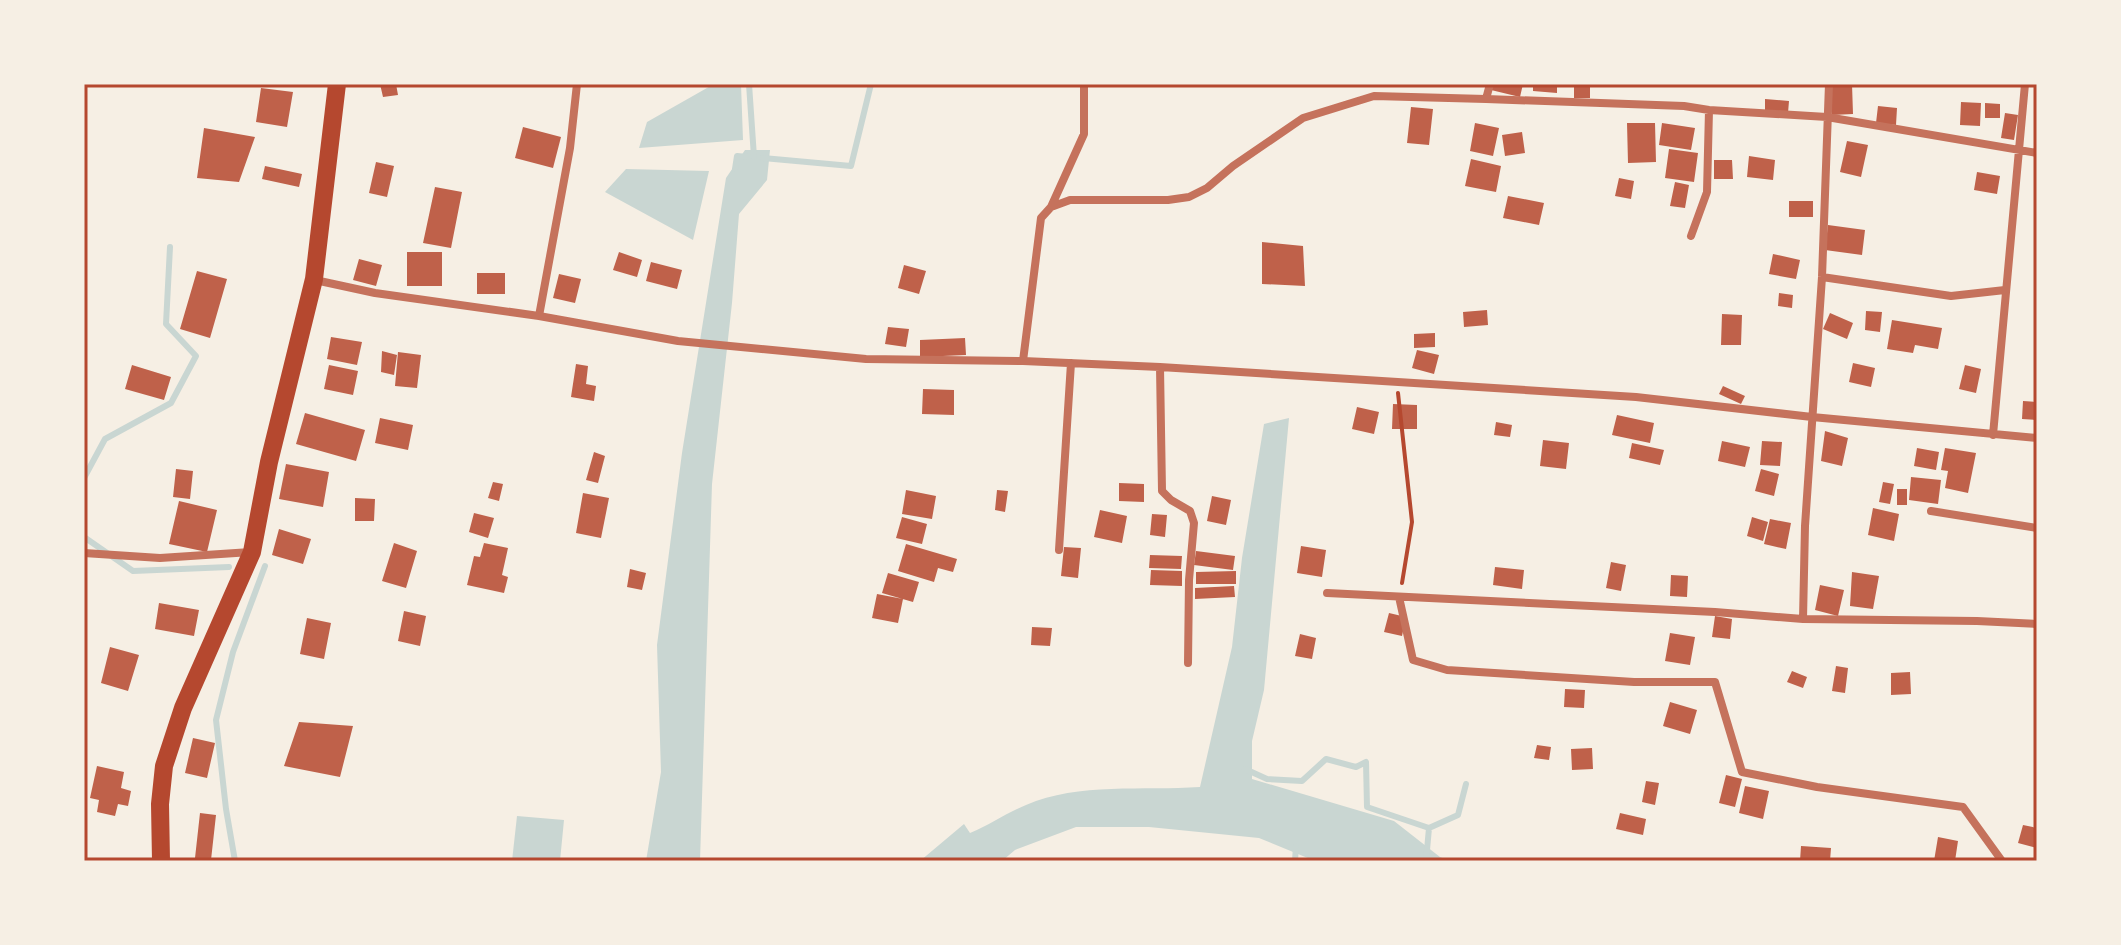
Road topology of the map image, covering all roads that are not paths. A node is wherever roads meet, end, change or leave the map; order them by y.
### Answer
1 (337, 84) edge
2 (577, 84) edge
3 (1084, 84) edge
4 (1490, 84) edge
5 (1829, 84) edge
6 (2025, 84) edge
7 (1486, 99) junction
8 (1709, 110) junction
9 (1827, 117) junction
10 (2020, 151) junction
11 (2037, 153) edge
12 (1051, 207) junction
13 (1691, 236) dead end
14 (1822, 277) junction
15 (314, 279) junction
16 (2005, 290) junction
17 (539, 316) junction
18 (1023, 361) junction
19 (1071, 363) junction
20 (1160, 367) junction
21 (1812, 417) junction
22 (1993, 435) junction
23 (2037, 438) edge
24 (1931, 511) dead end
25 (2037, 528) edge
26 (1059, 550) dead end
27 (252, 552) junction
28 (87, 553) edge
29 (1327, 593) dead end
30 (1399, 597) junction
31 (1803, 619) junction
32 (2037, 624) edge
33 (1188, 663) dead end
34 (161, 861) edge
35 (2002, 861) edge

1 - 15 main road
2 - 17 street
3 - 12 street
4 - 7 street
5 - 9 street
6 - 10 street
7 - 8 street
7 - 12 street
8 - 9 street
8 - 13 street
9 - 10 street
9 - 14 street
10 - 11 street
10 - 16 street
12 - 18 street
14 - 16 street
14 - 21 street
15 - 17 street
15 - 27 main road
16 - 22 street
17 - 18 street
18 - 19 street
19 - 20 street
19 - 26 street
20 - 21 street
20 - 33 street
21 - 22 street
21 - 31 street
22 - 23 street
24 - 25 street
27 - 28 street
27 - 34 main road
29 - 30 street
30 - 31 street
30 - 35 street
31 - 32 street

